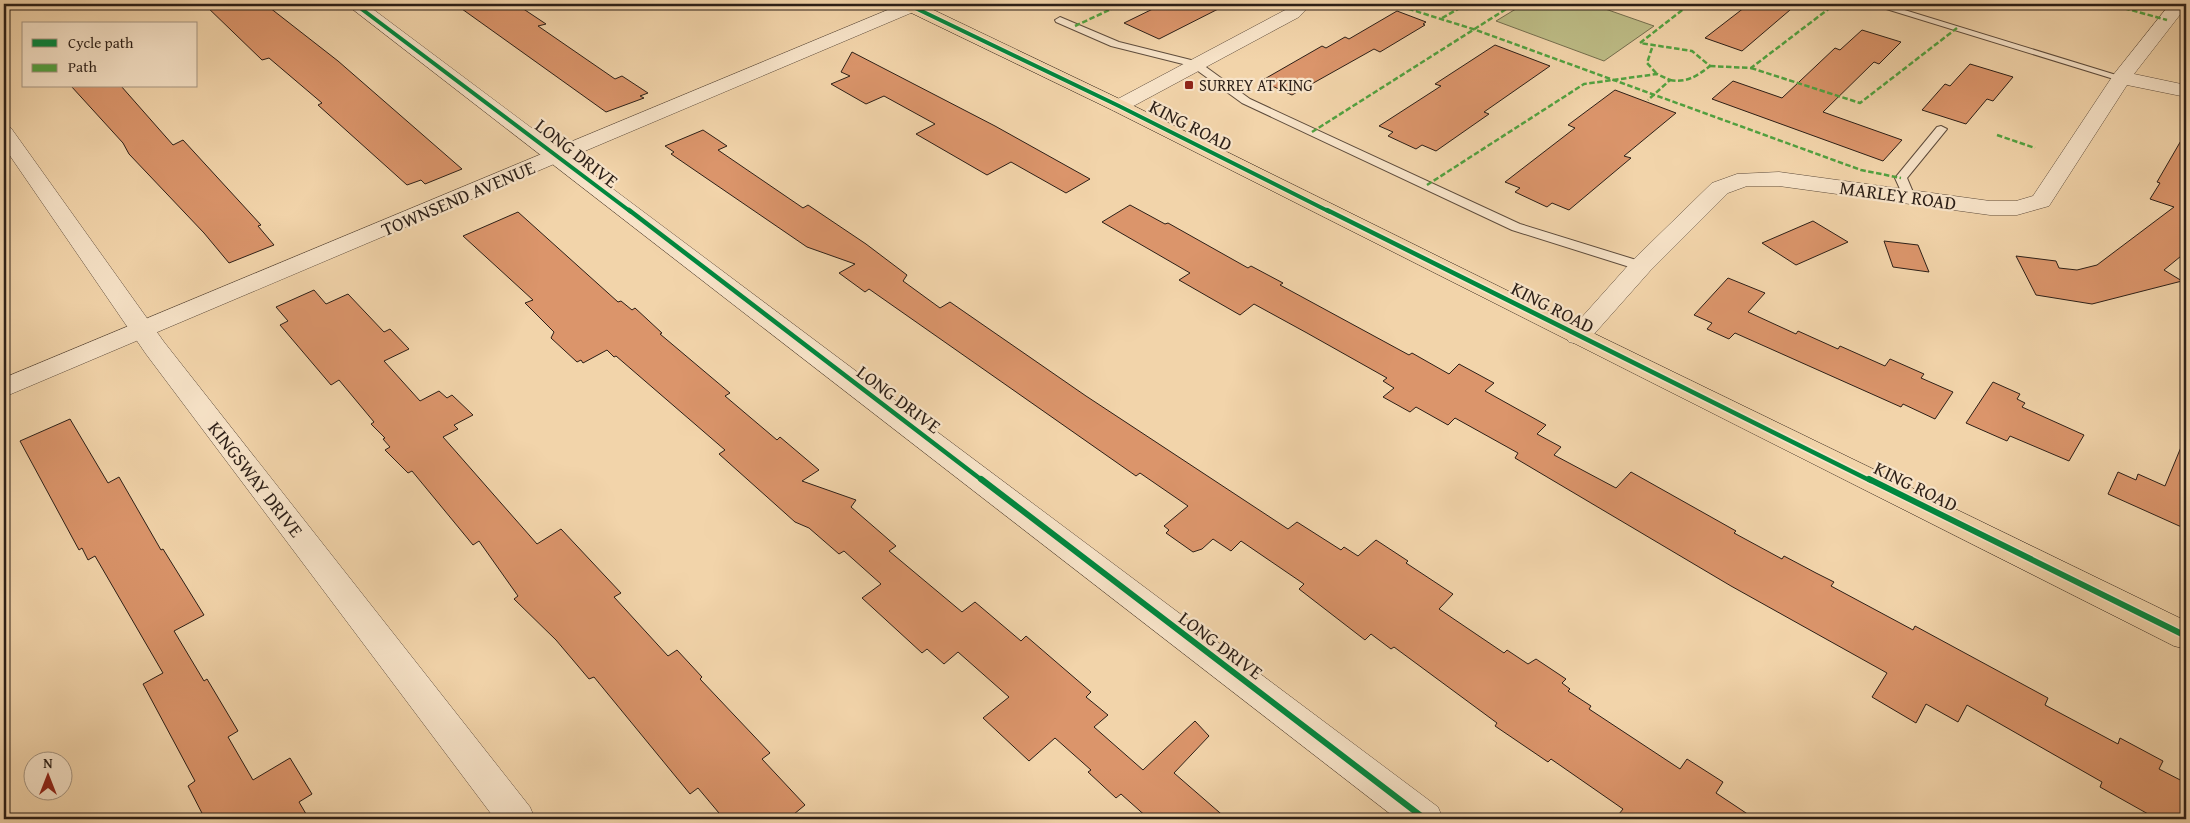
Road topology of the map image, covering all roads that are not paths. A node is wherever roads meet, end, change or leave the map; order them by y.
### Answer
1 (354, 4) edge
2 (1302, 4) edge
3 (1875, 4) edge
4 (2179, 4) edge
5 (910, 5) edge
6 (1060, 20) dead end
7 (1195, 64) junction
8 (2121, 78) junction
9 (2186, 91) edge
10 (1119, 106) junction
11 (1941, 129) dead end
12 (4, 132) edge
13 (558, 156) junction
14 (1909, 197) junction
15 (1641, 266) junction
16 (143, 331) junction
17 (1578, 336) junction
18 (4, 388) edge
19 (2186, 636) edge
20 (518, 819) edge
21 (1425, 819) edge

1 - 13 street, LONG DRIVE
2 - 7 street
3 - 8 lane
4 - 8 street, MARLEY ROAD
5 - 10 main road, KING ROAD
5 - 13 street, TOWNSEND AVENUE
6 - 7 lane
7 - 10 street
7 - 15 lane
8 - 9 street
8 - 14 street, MARLEY ROAD
10 - 17 main road, KING ROAD
11 - 14 lane
12 - 16 street, KINGSWAY DRIVE
13 - 16 street, TOWNSEND AVENUE
13 - 21 street, LONG DRIVE
14 - 15 street, MARLEY ROAD
15 - 17 street, MARLEY ROAD
16 - 18 street, TOWNSEND AVENUE
16 - 20 street, KINGSWAY DRIVE
17 - 19 main road, KING ROAD

